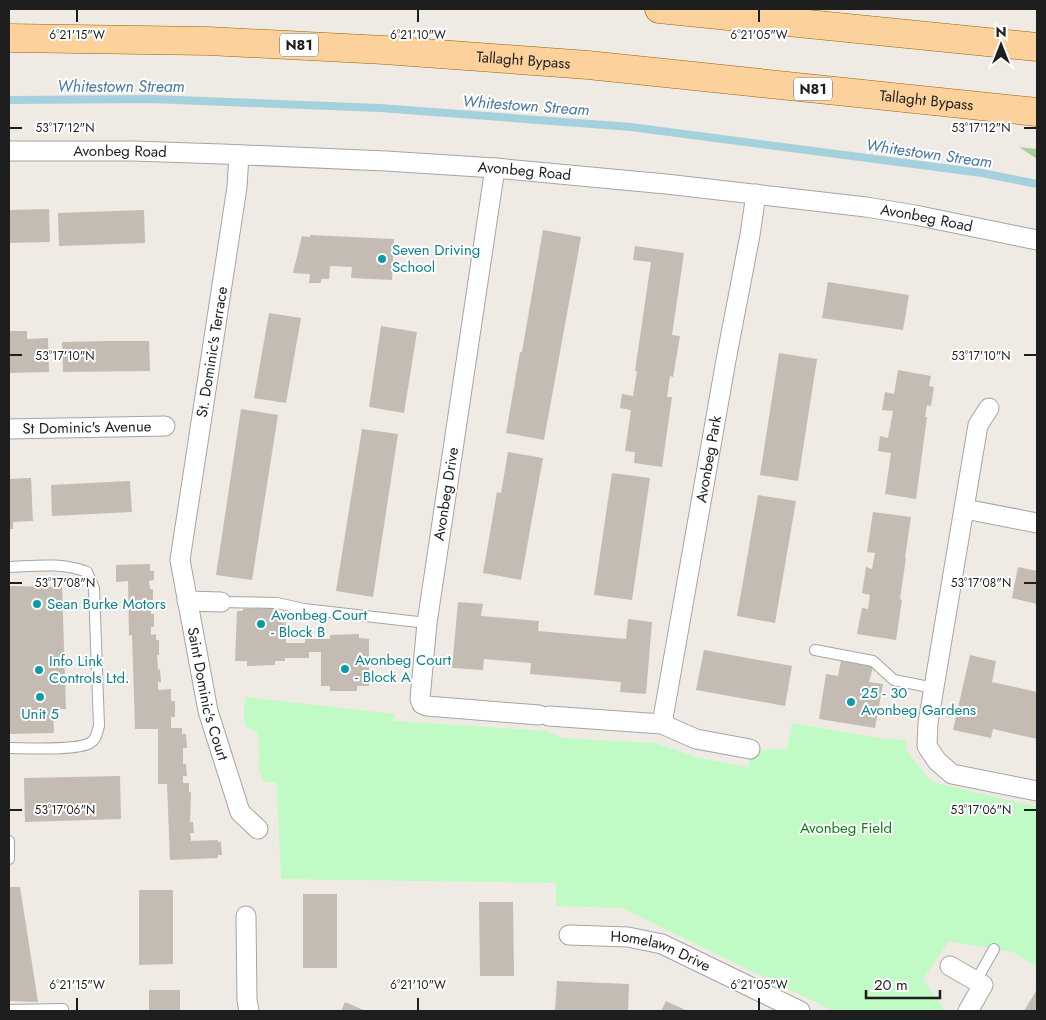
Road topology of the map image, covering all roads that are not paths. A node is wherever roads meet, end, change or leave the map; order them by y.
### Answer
1 (659, 9) edge
2 (9, 38) edge
3 (1037, 47) edge
4 (1037, 112) edge
5 (9, 152) edge
6 (240, 155) junction
7 (495, 168) junction
8 (756, 194) junction
9 (1037, 240) edge
10 (989, 408) dead end
11 (165, 426) dead end
12 (9, 429) edge
13 (964, 509) junction
14 (1037, 523) edge
15 (181, 549) joint
16 (9, 567) edge
17 (187, 601) junction
18 (217, 602) joint
19 (427, 623) junction
20 (815, 650) dead end
21 (934, 688) junction
22 (662, 724) junction
23 (9, 748) edge
24 (750, 749) dead end
25 (1037, 791) edge
26 (258, 829) dead end
27 (9, 841) edge
28 (9, 859) edge
29 (246, 916) dead end
30 (569, 935) dead end
31 (994, 949) dead end
32 (950, 966) dead end
33 (976, 981) junction
34 (63, 1009) dead end
35 (9, 1010) edge
36 (248, 1011) edge
37 (800, 1011) edge
38 (968, 1011) edge

1 - 3 main road
2 - 4 main road, Tallaght Bypass / N81
5 - 6 street, Avonbeg Road
6 - 7 street, Avonbeg Road
6 - 15 street, St. Dominic's Terrace
7 - 8 street, Avonbeg Road
7 - 19 street, Avonbeg Drive
8 - 9 street, Avonbeg Road
8 - 22 street, Avonbeg Park
10 - 13 street
11 - 12 street, St Dominic's Avenue
13 - 14 street
13 - 21 street
15 - 17 street, Saint Dominic's Court
16 - 23 lane
17 - 18 street
17 - 26 street, Saint Dominic's Court
18 - 19 lane
19 - 22 street, Avonbeg Drive
20 - 21 lane
21 - 25 street
22 - 24 street
27 - 28 lane
29 - 36 street
30 - 37 street, Homelawn Drive
31 - 33 lane
32 - 33 street
33 - 38 street
34 - 35 lane

